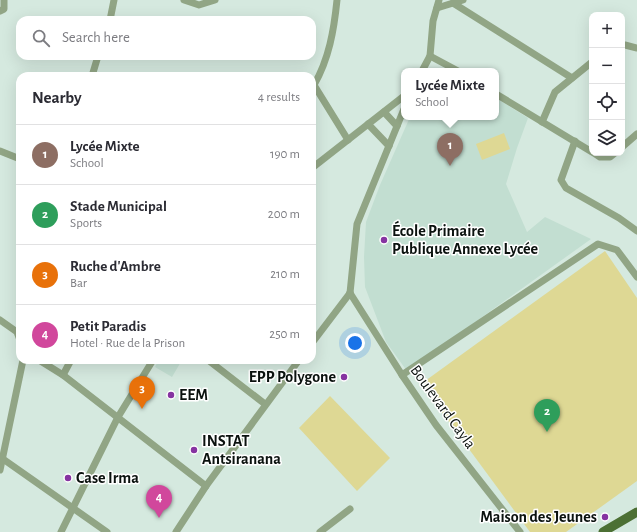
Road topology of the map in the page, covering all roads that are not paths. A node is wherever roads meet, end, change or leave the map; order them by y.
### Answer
1 (4, 0) edge
2 (114, 0) edge
3 (184, 0) edge
4 (215, 0) edge
5 (337, 0) edge
6 (439, 0) edge
7 (462, 0) edge
8 (453, 3) junction
9 (437, 8) junction
10 (0, 12) edge
11 (111, 16) edge
12 (625, 45) edge
13 (637, 48) edge
14 (430, 56) junction
15 (97, 60) edge
16 (589, 64) edge
17 (424, 68) edge
18 (452, 68) edge
19 (93, 72) edge
20 (572, 78) junction
21 (316, 81) edge
22 (316, 91) edge
23 (499, 96) edge
24 (401, 98) edge
25 (384, 112) junction
26 (401, 116) edge
27 (542, 122) junction
28 (368, 124) junction
29 (397, 126) junction
30 (637, 134) edge
31 (348, 140) junction
32 (574, 141) junction
33 (625, 144) edge
34 (389, 146) junction
35 (589, 150) edge
36 (0, 151) edge
37 (599, 156) edge
38 (611, 156) edge
39 (16, 157) edge
40 (316, 165) edge
41 (637, 231) edge
42 (637, 277) edge
43 (350, 293) junction
44 (0, 320) edge
45 (16, 331) edge
46 (316, 338) edge
47 (22, 364) edge
48 (45, 364) edge
49 (69, 364) edge
50 (151, 364) edge
51 (213, 364) edge
52 (296, 364) edge
53 (62, 375) junction
54 (402, 375) junction
55 (265, 404) junction
56 (118, 418) junction
57 (2, 448) edge
58 (3, 459) junction
59 (0, 470) edge
60 (206, 486) junction
61 (72, 506) junction
62 (350, 509) dead end
63 (637, 512) edge
64 (61, 532) edge
65 (108, 532) edge
66 (176, 532) edge
67 (320, 532) edge
68 (520, 532) edge
69 (603, 532) edge

1 - 10 street
2 - 11 street
3 - 4 street
5 - 21 street
6 - 9 street
7 - 8 street
8 - 9 street
8 - 20 street
9 - 14 street
12 - 13 street
14 - 17 street
14 - 18 street
15 - 19 street
16 - 20 street
20 - 27 street
22 - 31 street
23 - 27 street
24 - 25 street
25 - 28 street
25 - 29 street
26 - 29 street
27 - 32 street
28 - 31 street
28 - 34 street
29 - 34 street
30 - 33 street
31 - 40 street
32 - 35 street
32 - 41 street
34 - 43 street
36 - 39 street
37 - 38 street
42 - 54 street
43 - 46 street
43 - 54 street, Boulevard Cayla
44 - 45 street
47 - 57 street
48 - 53 street
49 - 53 street
50 - 56 street
51 - 55 street
52 - 55 street
53 - 56 street
54 - 68 street, Boulevard Cayla
55 - 60 street
56 - 60 street
56 - 61 street
57 - 58 street
58 - 59 street
58 - 61 street
60 - 66 street
61 - 64 street
61 - 65 street
62 - 67 street
63 - 69 main road

